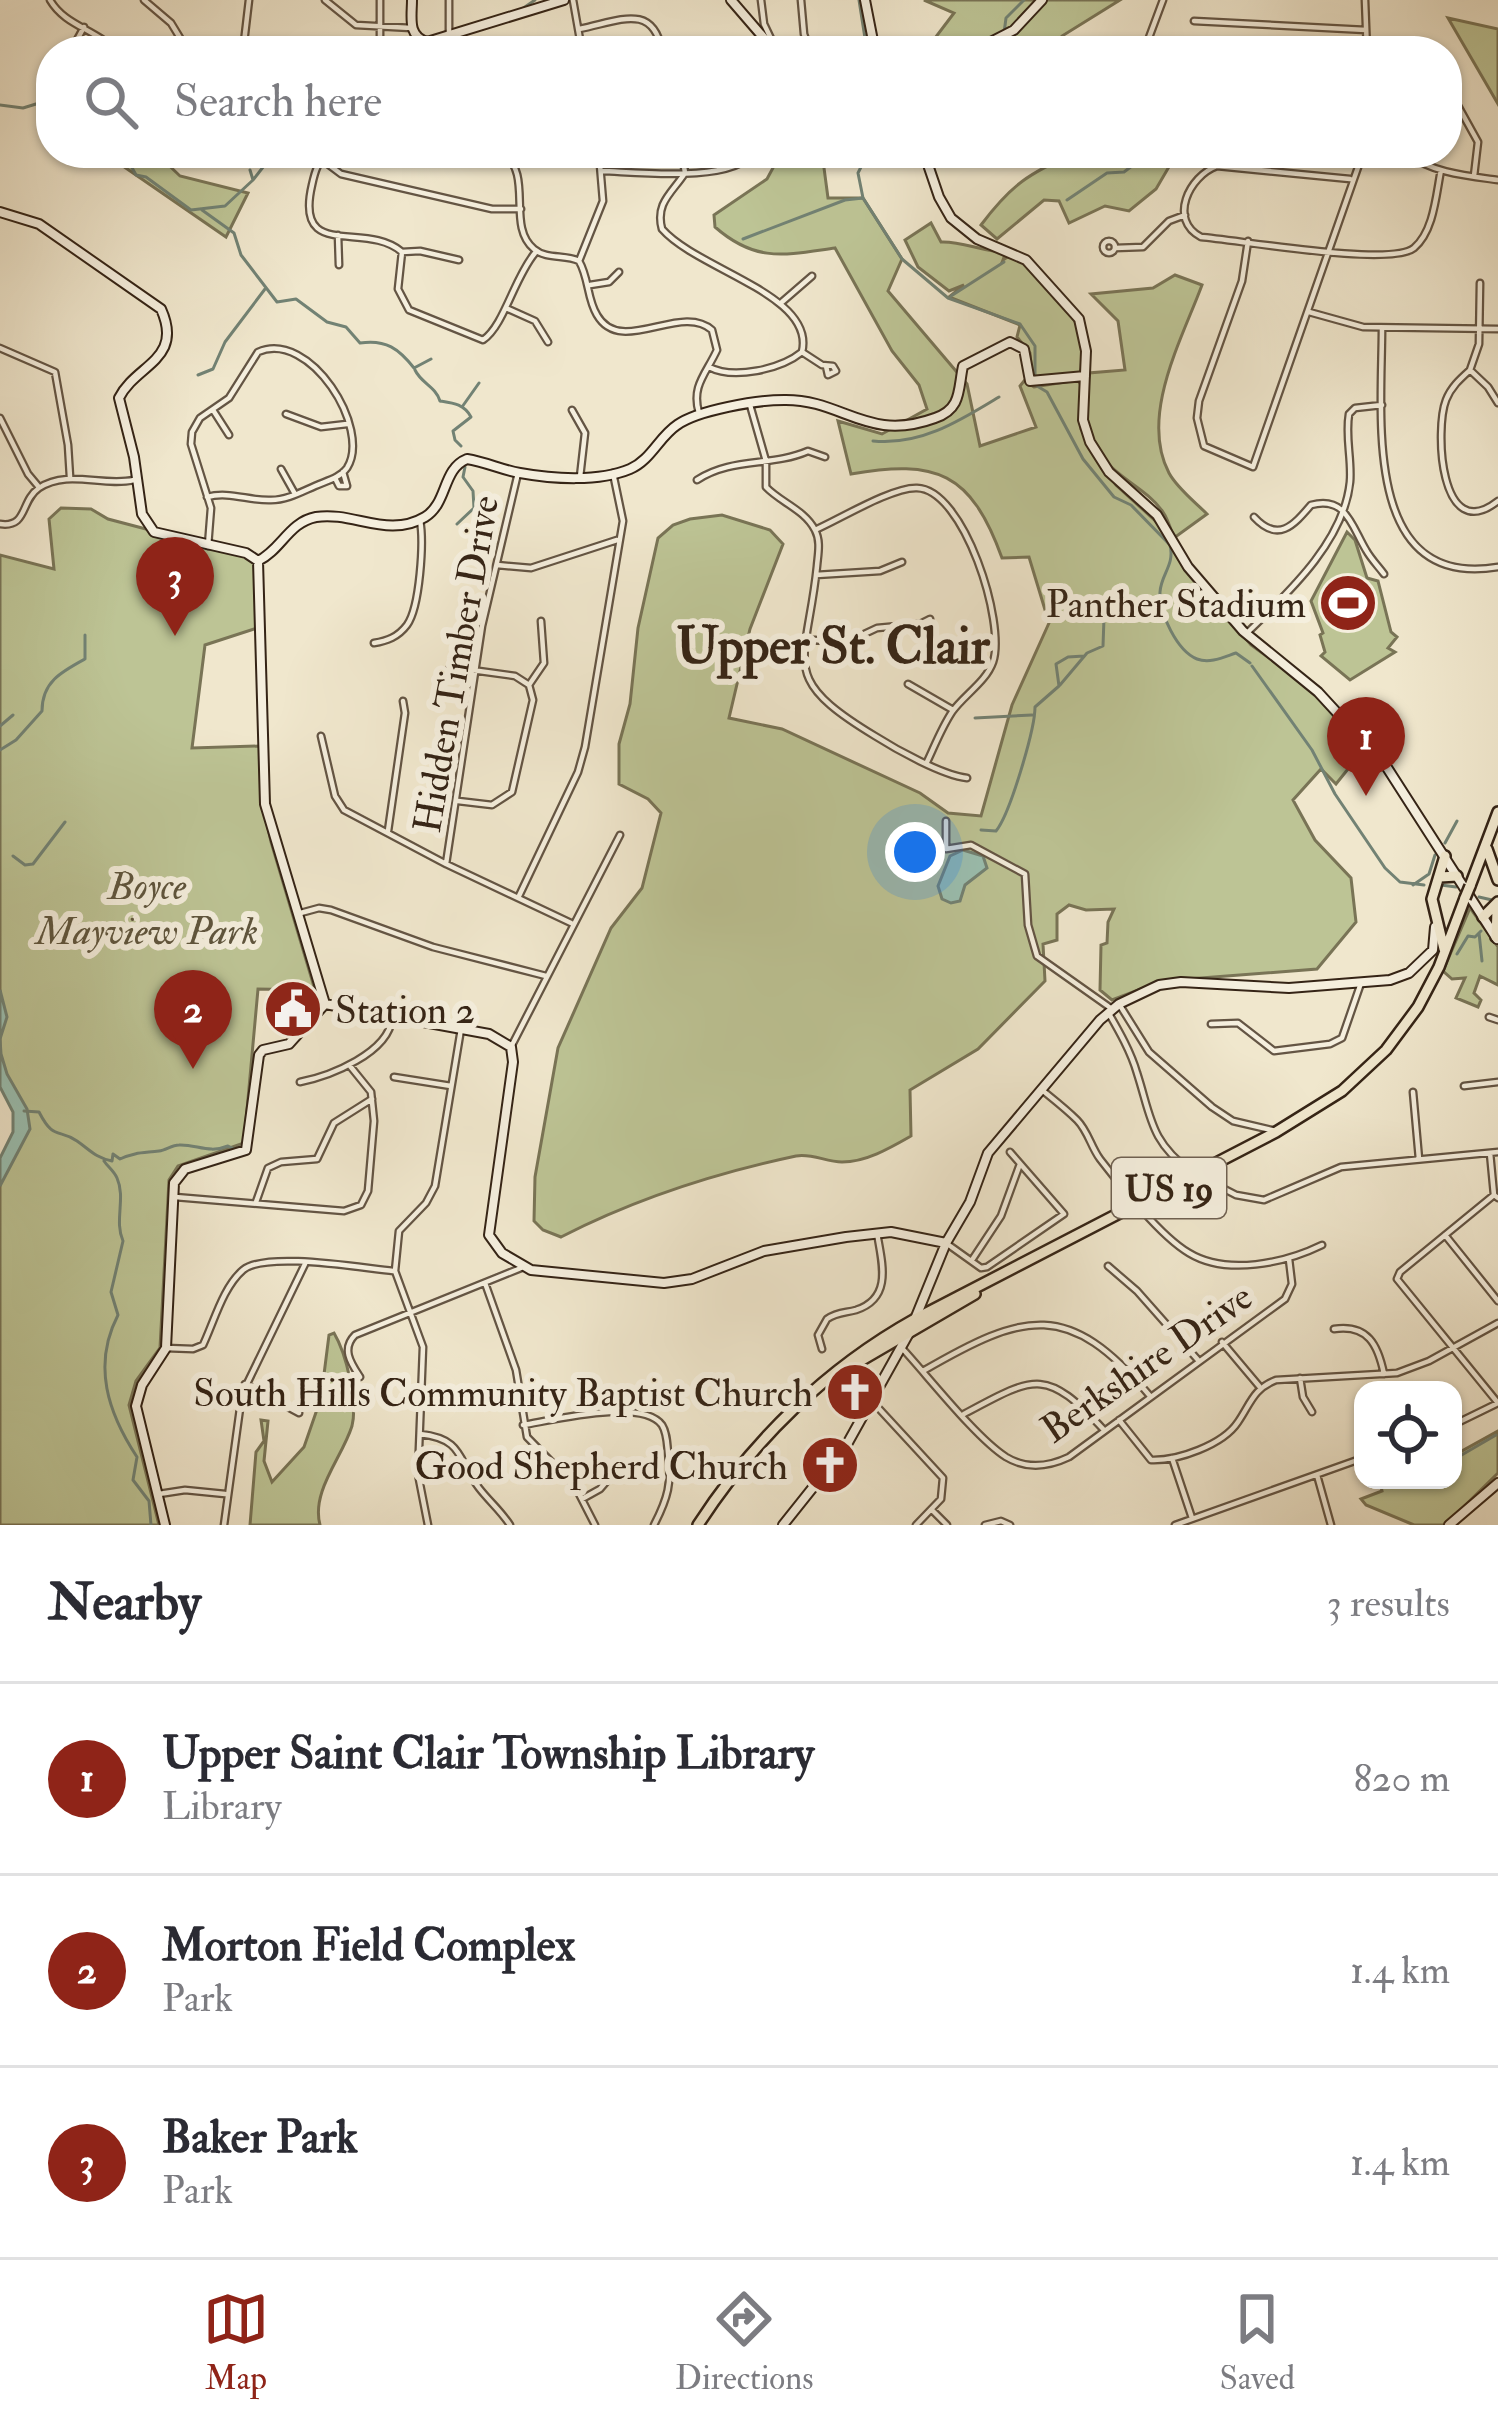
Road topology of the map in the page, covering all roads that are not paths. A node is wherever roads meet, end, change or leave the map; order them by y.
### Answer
1 (50, 0) edge
2 (144, 0) edge
3 (249, 0) edge
4 (326, 0) edge
5 (380, 0) edge
6 (412, 0) edge
7 (449, 0) edge
8 (568, 0) edge
9 (731, 0) edge
10 (760, 0) edge
11 (801, 0) edge
12 (865, 0) edge
13 (1042, 0) edge
14 (1163, 0) edge
15 (1365, 0) edge
16 (1194, 20) dead end
17 (378, 27) junction
18 (84, 28) junction
19 (411, 28) junction
20 (579, 29) junction
21 (1366, 30) junction
22 (79, 36) edge
23 (100, 36) edge
24 (179, 36) edge
25 (245, 36) edge
26 (379, 36) edge
27 (416, 36) edge
28 (449, 36) edge
29 (455, 36) edge
30 (580, 36) edge
31 (659, 36) edge
32 (762, 36) edge
33 (769, 36) edge
34 (805, 36) edge
35 (872, 36) edge
36 (1002, 36) edge
37 (1150, 36) edge
38 (1366, 36) edge
39 (1462, 113) edge
40 (319, 168) edge
41 (334, 168) edge
42 (516, 168) edge
43 (601, 168) edge
44 (684, 168) edge
45 (728, 168) edge
46 (929, 168) edge
47 (1212, 168) edge
48 (1238, 168) edge
49 (1357, 168) edge
50 (1435, 168) edge
51 (1441, 170) junction
52 (602, 171) junction
53 (685, 173) junction
54 (1474, 176) junction
55 (1353, 179) junction
56 (1498, 180) edge
57 (521, 209) junction
58 (0, 212) edge
59 (1185, 215) junction
60 (338, 235) junction
61 (1248, 241) junction
62 (1115, 248) dead end
63 (536, 251) junction
64 (1330, 251) junction
65 (402, 252) junction
66 (460, 260) dead end
67 (579, 260) junction
68 (338, 265) dead end
69 (620, 272) dead end
70 (812, 276) dead end
71 (1480, 283) dead end
72 (590, 285) junction
73 (782, 302) junction
74 (506, 308) junction
75 (1309, 312) junction
76 (1382, 328) junction
77 (1480, 328) junction
78 (1498, 329) edge
79 (548, 341) dead end
80 (0, 348) edge
81 (802, 352) junction
82 (826, 366) dead end
83 (708, 367) junction
84 (1470, 370) junction
85 (1084, 376) junction
86 (1498, 404) edge
87 (750, 405) junction
88 (1382, 405) junction
89 (214, 410) junction
90 (572, 410) dead end
91 (699, 414) junction
92 (286, 415) dead end
93 (0, 418) edge
94 (347, 424) junction
95 (229, 435) dead end
96 (11, 440) junction
97 (0, 445) edge
98 (825, 457) dead end
99 (766, 461) junction
100 (281, 469) dead end
101 (343, 472) junction
102 (518, 473) junction
103 (613, 473) junction
104 (580, 476) junction
105 (70, 477) junction
106 (335, 478) junction
107 (134, 480) junction
108 (697, 480) dead end
109 (40, 487) junction
110 (295, 494) junction
111 (207, 497) junction
112 (1498, 501) edge
113 (1342, 510) junction
114 (1254, 518) dead end
115 (420, 520) junction
116 (0, 524) edge
117 (815, 530) junction
118 (617, 540) junction
119 (208, 546) junction
120 (258, 561) junction
121 (902, 562) dead end
122 (497, 565) junction
123 (1498, 567) edge
124 (1384, 574) dead end
125 (816, 575) junction
126 (930, 619) dead end
127 (541, 621) dead end
128 (1246, 634) junction
129 (805, 639) junction
130 (374, 643) dead end
131 (450, 668) dead end
132 (475, 670) junction
133 (908, 683) dead end
134 (530, 685) junction
135 (403, 700) dead end
136 (953, 710) junction
137 (321, 736) dead end
138 (927, 762) junction
139 (967, 778) dead end
140 (456, 801) junction
141 (1498, 812) edge
142 (946, 821) dead end
143 (388, 831) junction
144 (620, 835) dead end
145 (1486, 843) junction
146 (1445, 856) junction
147 (446, 864) junction
148 (1457, 876) junction
149 (1497, 878) edge
150 (1438, 881) junction
151 (1470, 887) junction
152 (518, 898) junction
153 (1498, 908) edge
154 (297, 914) junction
155 (1436, 914) junction
156 (1458, 917) junction
157 (1483, 917) junction
158 (571, 923) junction
159 (1497, 939) edge
160 (1444, 953) junction
161 (546, 976) junction
162 (1361, 983) junction
163 (325, 1004) junction
164 (1113, 1009) junction
165 (1489, 1017) dead end
166 (392, 1018) junction
167 (1498, 1020) edge
168 (1210, 1024) dead end
169 (461, 1029) junction
170 (511, 1047) junction
171 (350, 1066) junction
172 (394, 1077) dead end
173 (300, 1082) dead end
174 (1498, 1082) edge
175 (451, 1086) junction
176 (1464, 1086) dead end
177 (1041, 1089) junction
178 (1413, 1092) dead end
179 (374, 1098) junction
180 (1276, 1132) junction
181 (1010, 1151) dead end
182 (1494, 1152) edge
183 (1419, 1159) junction
184 (1020, 1164) junction
185 (1496, 1196) edge
186 (175, 1197) junction
187 (256, 1202) junction
188 (1140, 1204) junction
189 (877, 1233) junction
190 (1445, 1235) junction
191 (946, 1244) junction
192 (1322, 1245) dead end
193 (509, 1259) junction
194 (1288, 1259) junction
195 (970, 1262) junction
196 (305, 1264) junction
197 (1108, 1266) dead end
198 (524, 1267) junction
199 (395, 1271) junction
200 (508, 1274) junction
201 (484, 1283) junction
202 (1498, 1300) edge
203 (410, 1312) junction
204 (1498, 1323) edge
205 (913, 1324) junction
206 (1334, 1329) dead end
207 (1222, 1342) junction
208 (901, 1347) junction
209 (1454, 1347) junction
210 (166, 1348) junction
211 (822, 1349) dead end
212 (1198, 1360) junction
213 (923, 1371) junction
214 (1384, 1374) junction
215 (360, 1377) dead end
216 (1300, 1378) junction
217 (245, 1384) junction
218 (1259, 1387) junction
219 (1150, 1396) junction
220 (871, 1400) junction
221 (1498, 1403) edge
222 (1312, 1412) dead end
223 (299, 1414) dead end
224 (964, 1414) junction
225 (1119, 1420) junction
226 (1462, 1421) edge
227 (524, 1425) junction
228 (1104, 1430) junction
229 (420, 1434) junction
230 (1172, 1458) junction
231 (1354, 1461) edge
232 (612, 1475) dead end
233 (1317, 1475) junction
234 (1498, 1483) edge
235 (159, 1494) junction
236 (226, 1494) junction
237 (582, 1499) junction
238 (932, 1510) junction
239 (1192, 1518) junction
240 (165, 1525) edge
241 (224, 1525) edge
242 (428, 1525) edge
243 (510, 1525) edge
244 (595, 1525) edge
245 (654, 1525) edge
246 (698, 1525) edge
247 (783, 1525) edge
248 (916, 1525) edge
249 (947, 1525) edge
250 (985, 1525) edge
251 (1010, 1525) edge
252 (1175, 1525) edge
253 (1331, 1525) edge
254 (1449, 1525) edge

1 - 18 street
2 - 24 street
3 - 25 street
4 - 17 street
5 - 17 street
6 - 19 street
7 - 28 street
8 - 20 street
8 - 29 street
9 - 32 street
10 - 33 street
11 - 34 street
12 - 35 street
13 - 36 street
14 - 37 street
15 - 21 street
16 - 21 street
17 - 19 street
17 - 26 street
18 - 22 street
18 - 23 street
19 - 27 street
20 - 30 street
20 - 31 street
21 - 38 street
39 - 54 street
40 - 60 street
41 - 57 street
42 - 57 street
43 - 52 street
44 - 53 street
45 - 53 street
46 - 85 street
47 - 59 street
48 - 55 street
49 - 55 street
50 - 51 street
51 - 54 street
51 - 64 street
52 - 53 street
52 - 67 street
53 - 73 street
54 - 56 street
55 - 64 street
57 - 63 street
58 - 107 street
59 - 61 street
59 - 62 street
60 - 65 street
60 - 68 street
61 - 64 street
61 - 75 street
63 - 67 street
63 - 74 street
64 - 75 street
65 - 66 street
65 - 74 street
67 - 72 street
69 - 72 street
70 - 73 street
71 - 77 street
72 - 83 street
73 - 81 street
74 - 79 street
75 - 76 street
76 - 77 street
76 - 88 street
77 - 78 street
77 - 84 street
80 - 105 street
81 - 82 street
81 - 83 street
83 - 91 street
84 - 86 street
84 - 112 street
85 - 87 street
85 - 128 street
87 - 91 street
87 - 99 street
88 - 113 street
88 - 123 street
89 - 94 street
89 - 95 street
89 - 111 street
90 - 104 street
91 - 103 street
92 - 94 street
93 - 96 street
94 - 101 street
96 - 97 street
96 - 109 street
98 - 99 street
99 - 108 street
99 - 117 street
100 - 110 street
101 - 106 street
101 - 106 street
102 - 104 street
102 - 115 street
102 - 122 street, Hidden Timber Drive
103 - 104 street
103 - 118 street
105 - 107 street
105 - 109 street
106 - 110 street
107 - 119 street
109 - 116 street
110 - 111 street
111 - 119 street
113 - 114 street
113 - 124 street
113 - 128 street
115 - 120 street
115 - 130 street
117 - 125 street
117 - 136 street
118 - 122 street
118 - 152 street
119 - 120 street
120 - 154 street
121 - 125 street
122 - 132 street, Hidden Timber Drive
125 - 129 street
126 - 129 street
127 - 134 street
128 - 146 street
129 - 138 street
131 - 132 street
132 - 134 street
132 - 140 street, Hidden Timber Drive
133 - 136 street
134 - 140 street
135 - 143 street
136 - 138 street
137 - 143 street
138 - 139 street
140 - 147 street, Hidden Timber Drive
141 - 145 main road, US 19
142 - 164 street
143 - 147 street
144 - 158 street
145 - 149 main road
145 - 151 main road, US 19
146 - 148 street
146 - 150 main road
147 - 152 street
148 - 150 main road
148 - 157 street
149 - 151 main road
150 - 155 main road
151 - 156 main road, US 19
152 - 158 street
153 - 157 main road
153 - 159 main road
154 - 161 street
154 - 163 street
155 - 156 main road
155 - 160 main road
155 - 162 street
156 - 160 main road, US 19
157 - 159 street
158 - 161 street
160 - 180 main road, US 19
161 - 170 street
162 - 164 street
162 - 168 street
163 - 166 street
163 - 186 street
164 - 177 street
164 - 180 street
164 - 183 street, bridge
165 - 167 street
166 - 169 street
166 - 171 street
169 - 170 street
169 - 175 street
170 - 193 street
171 - 173 street
171 - 179 street
172 - 175 street
174 - 176 street
175 - 199 street
177 - 188 street
177 - 191 street
178 - 183 street
179 - 187 street
179 - 187 street
180 - 188 main road, US 19
181 - 184 street
182 - 183 street
182 - 185 street
184 - 195 street
184 - 195 street
185 - 190 street
186 - 187 street
186 - 210 street
188 - 194 street
188 - 205 main road, US 19
189 - 191 street
189 - 198 street
189 - 211 street
190 - 202 street
190 - 209 street
191 - 195 street
191 - 205 street
192 - 194 street
193 - 198 street
193 - 200 street
194 - 207 street, Berkshire Drive
196 - 199 street
196 - 210 street
196 - 217 street
197 - 212 street
198 - 200 street
199 - 203 street
200 - 201 street
201 - 203 street
201 - 227 street
203 - 215 street
203 - 229 street
204 - 209 street
205 - 208 street
205 - 246 main road, US 19
206 - 214 street
207 - 212 street, Berkshire Drive
207 - 218 street
208 - 213 street, Berkshire Drive
208 - 220 street
209 - 214 street
209 - 221 street
210 - 235 street
212 - 219 street, Berkshire Drive
213 - 219 street
213 - 224 street, Berkshire Drive
214 - 216 street
216 - 218 street
216 - 222 street
217 - 223 street
217 - 236 street
218 - 230 street
219 - 225 street, Berkshire Drive
220 - 238 street
220 - 247 street
221 - 226 street
224 - 228 street
224 - 228 street, Berkshire Drive
225 - 228 street, Berkshire Drive
225 - 230 street
227 - 237 street
227 - 245 street
229 - 242 street
229 - 243 street
230 - 239 street
231 - 233 street
232 - 237 street
233 - 239 street
233 - 253 street
234 - 254 street
235 - 236 street
235 - 240 street
236 - 241 street
237 - 244 street
238 - 248 street
238 - 249 street
239 - 252 street
250 - 251 street

